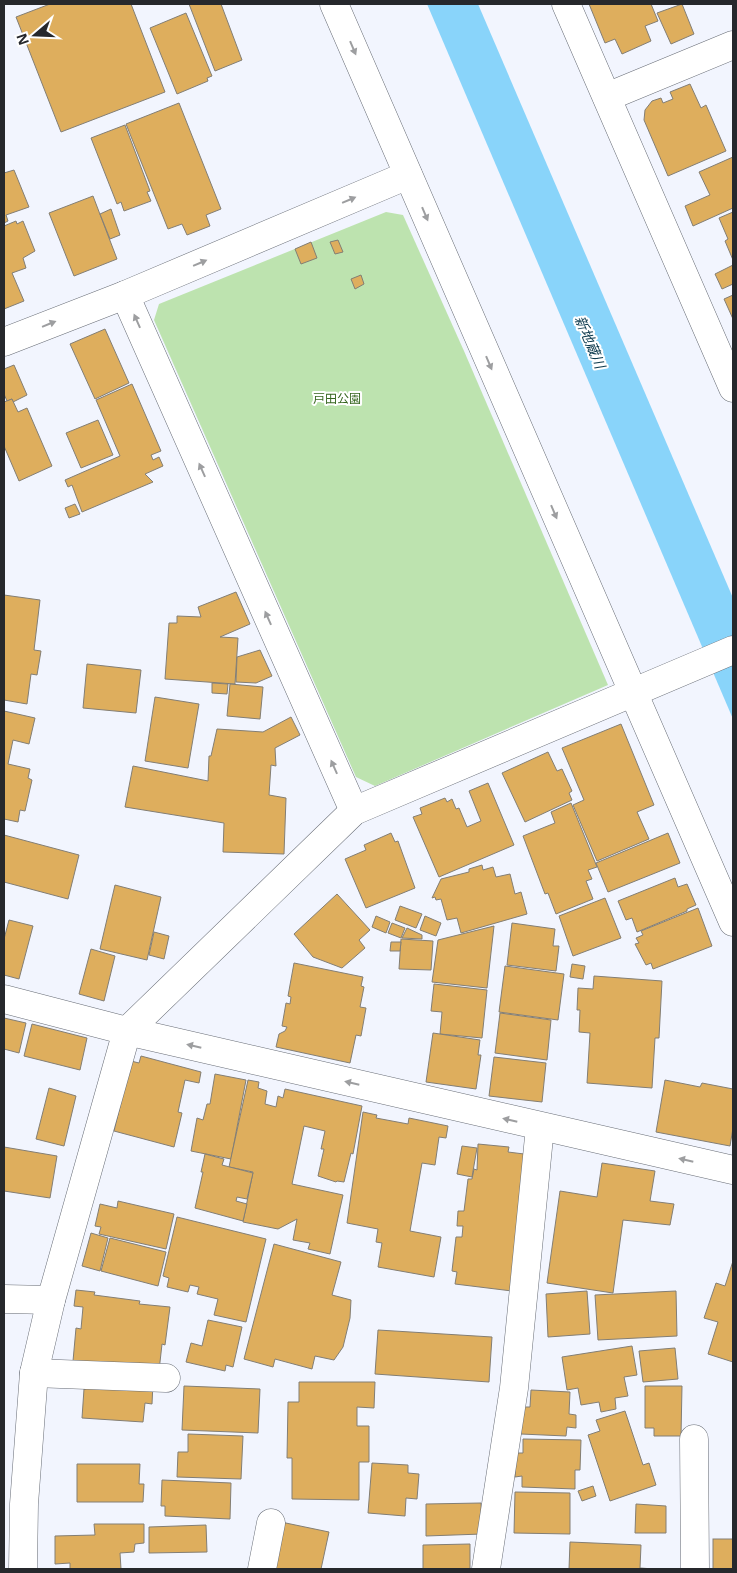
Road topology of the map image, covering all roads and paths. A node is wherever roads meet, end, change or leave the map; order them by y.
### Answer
1 (334, 4) edge
2 (566, 4) edge
3 (733, 45) edge
4 (607, 97) junction
5 (408, 175) junction
6 (125, 295) junction
7 (4, 342) edge
8 (733, 388) edge
9 (733, 650) edge
10 (641, 689) junction
11 (354, 811) junction
12 (733, 922) edge
13 (4, 998) edge
14 (127, 1031) junction
15 (540, 1127) junction
16 (733, 1170) edge
17 (4, 1299) edge
18 (51, 1300) junction
19 (34, 1373) junction
20 (166, 1378) dead end
21 (694, 1439) dead end
22 (14, 1506) edge
23 (271, 1523) dead end
24 (23, 1569) edge
25 (262, 1569) edge
26 (486, 1569) edge
27 (695, 1569) edge

1 -> 5 street
2 - 4 street
3 - 4 street
4 - 8 street
6 -> 5 street
5 -> 10 street
7 -> 6 street
11 -> 6 street
9 - 10 street
10 - 11 street
10 - 12 street
11 - 14 street
13 - 14 street
15 -> 14 street
14 - 18 street
16 -> 15 street
15 - 26 street
17 - 18 street
18 - 19 street
19 - 20 street
19 - 22 street
21 - 27 street
22 - 24 street
23 - 25 street

